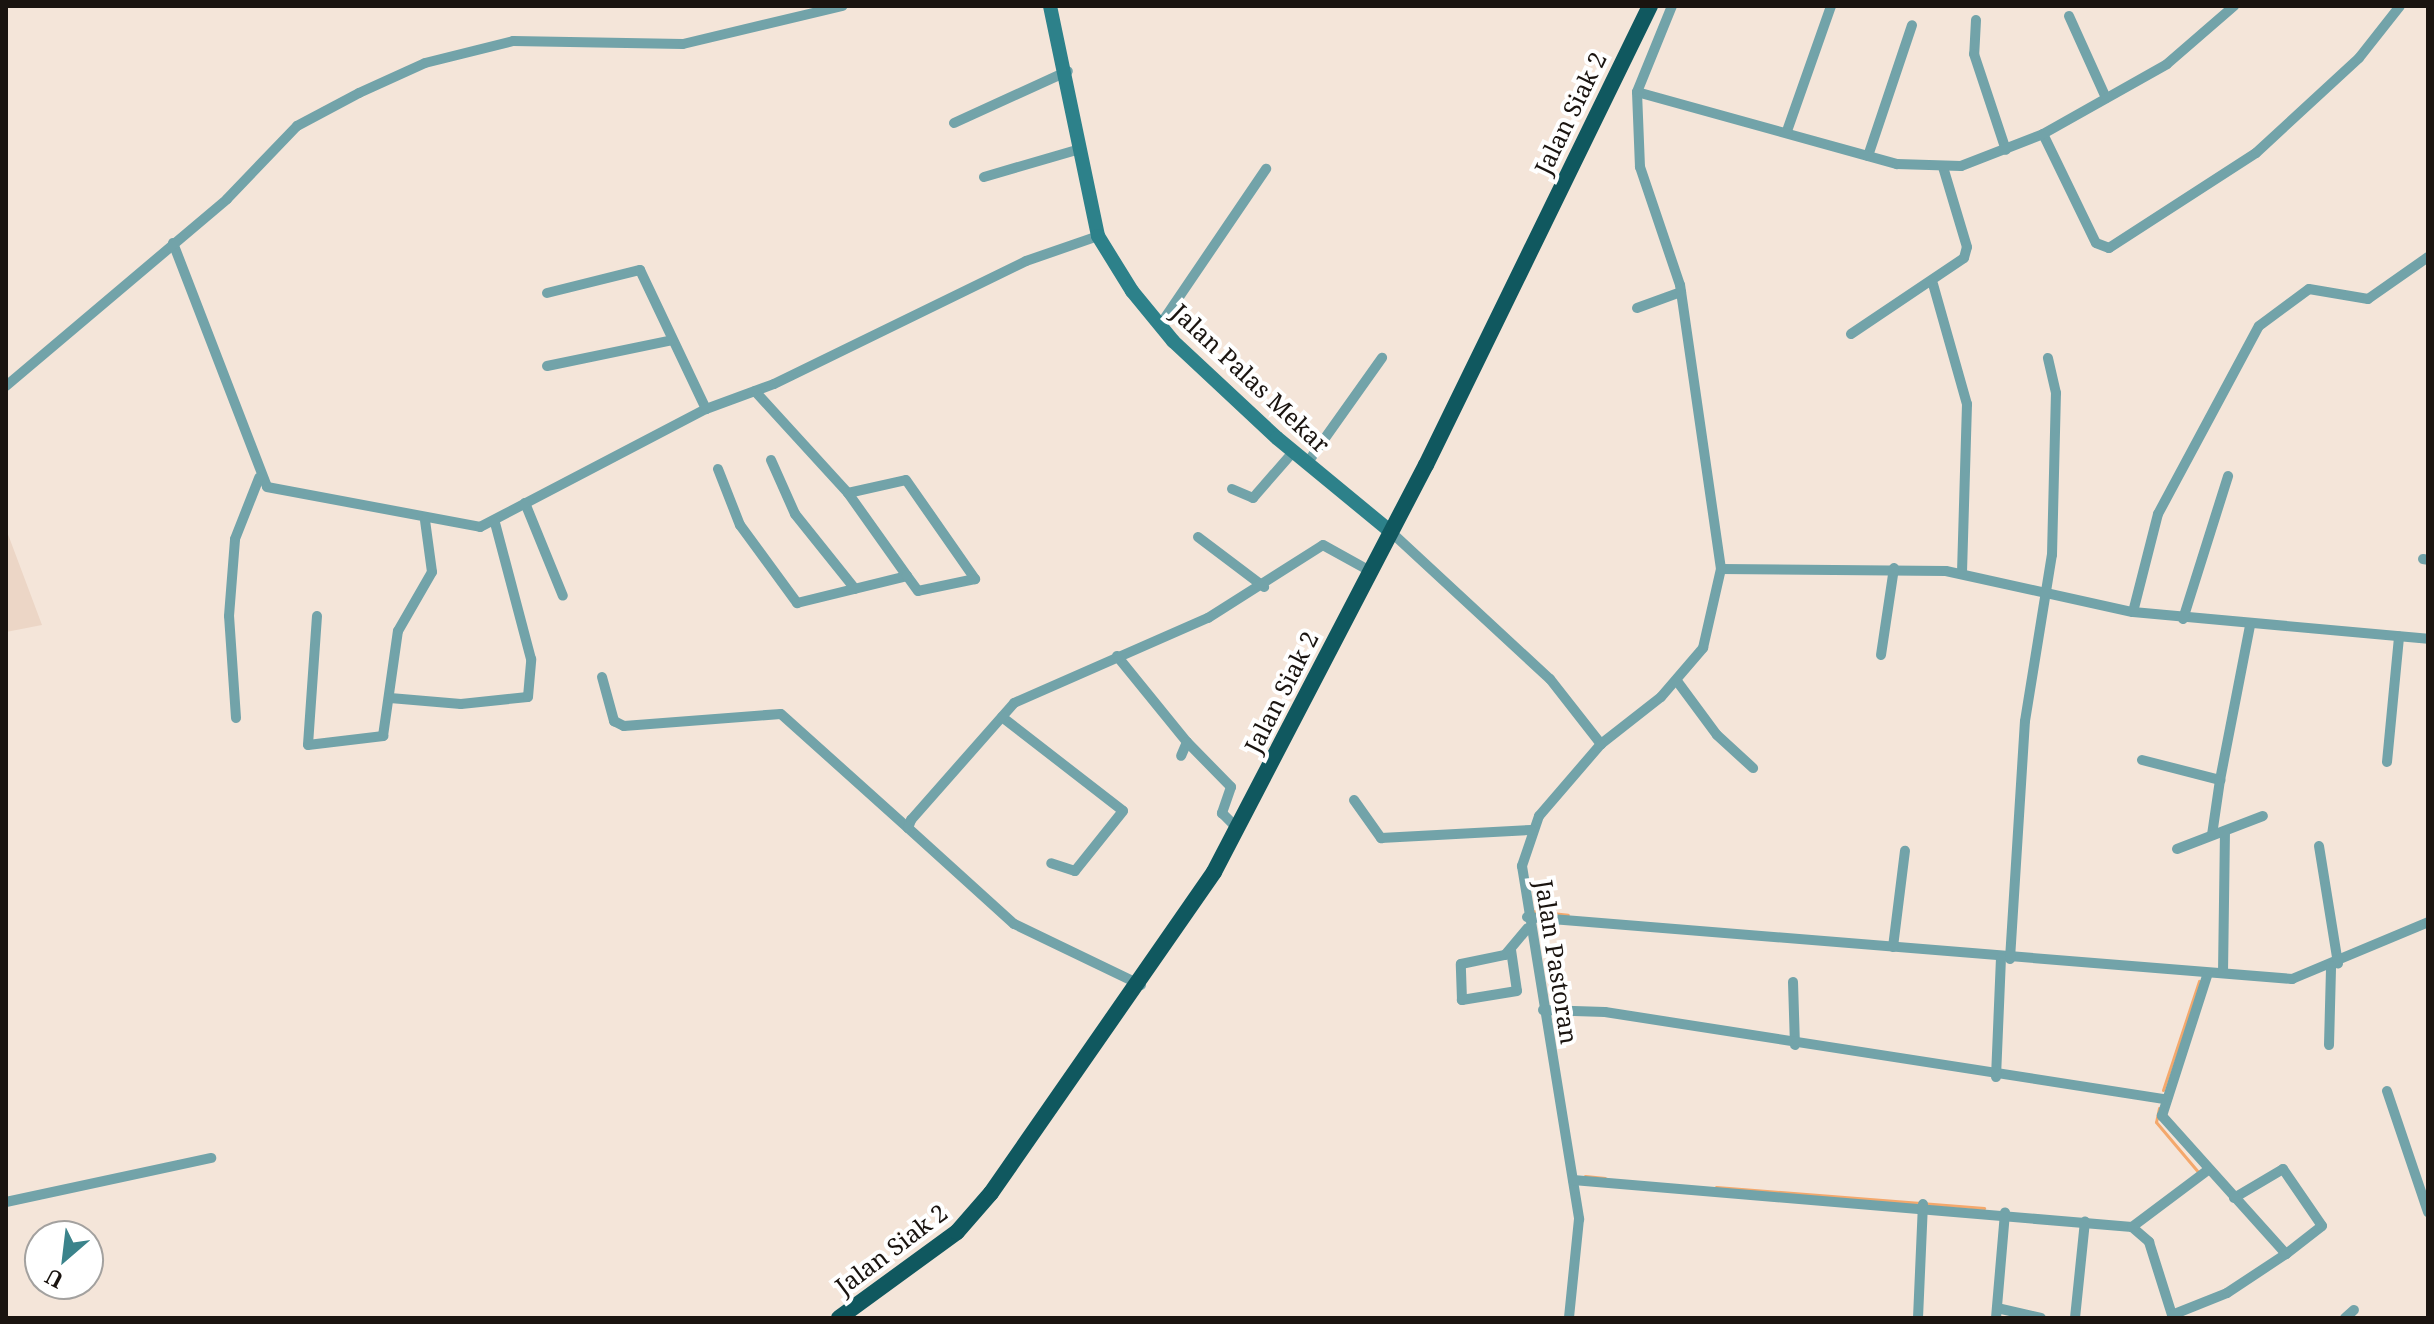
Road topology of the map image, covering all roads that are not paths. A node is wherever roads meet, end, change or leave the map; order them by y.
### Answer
1 (843, 6) edge
2 (1050, 6) edge
3 (1650, 6) edge
4 (1672, 6) edge
5 (1831, 6) edge
6 (2234, 6) edge
7 (2400, 6) edge
8 (2069, 16) dead end
9 (1976, 20) dead end
10 (1912, 25) dead end
11 (1068, 71) junction
12 (1637, 92) junction
13 (2106, 98) junction
14 (954, 123) dead end
15 (1787, 131) junction
16 (2043, 134) junction
17 (1080, 149) junction
18 (2006, 150) junction
19 (1868, 156) junction
20 (1943, 167) junction
21 (1266, 169) dead end
22 (984, 177) dead end
23 (1098, 236) junction
24 (173, 243) junction
25 (2428, 257) edge
26 (1933, 284) junction
27 (1681, 292) junction
28 (547, 293) dead end
29 (1637, 308) dead end
30 (1160, 325) junction
31 (1851, 334) dead end
32 (672, 340) junction
33 (1382, 358) dead end
34 (2048, 358) dead end
35 (547, 366) dead end
36 (6, 386) edge
37 (755, 391) junction
38 (706, 409) junction
39 (1294, 451) junction
40 (771, 460) dead end
41 (1308, 462) junction
42 (718, 469) dead end
43 (2228, 476) dead end
44 (259, 478) junction
45 (1232, 489) dead end
46 (848, 493) junction
47 (525, 503) junction
48 (425, 520) junction
49 (495, 523) junction
50 (1391, 532) junction
51 (1198, 537) dead end
52 (1894, 568) junction
53 (1721, 569) junction
54 (1372, 572) junction
55 (1962, 573) junction
56 (907, 576) junction
57 (1264, 587) junction
58 (855, 589) junction
59 (2049, 593) junction
60 (563, 596) dead end
61 (2133, 612) junction
62 (317, 616) dead end
63 (2183, 619) junction
64 (2250, 625) junction
65 (2399, 637) junction
66 (2428, 639) edge
67 (1881, 655) dead end
68 (1117, 656) junction
69 (602, 677) dead end
70 (1677, 681) junction
71 (390, 698) junction
72 (1002, 717) junction
73 (236, 718) dead end
74 (1187, 742) junction
75 (1601, 744) junction
76 (1181, 756) dead end
77 (2142, 760) dead end
78 (2387, 762) dead end
79 (1753, 768) dead end
80 (2220, 780) junction
81 (1354, 800) dead end
82 (2263, 816) dead end
83 (908, 828) junction
84 (1237, 828) junction
85 (1531, 830) junction
86 (2225, 831) junction
87 (2212, 835) junction
88 (2319, 846) dead end
89 (2177, 849) dead end
90 (1905, 851) dead end
91 (1051, 863) dead end
92 (2428, 922) edge
93 (1528, 923) junction
94 (1893, 947) junction
95 (1511, 950) junction
96 (2006, 958) junction
97 (2334, 965) junction
98 (2208, 973) junction
99 (2223, 973) junction
100 (1793, 982) dead end
101 (1141, 985) junction
102 (1543, 1010) junction
103 (1795, 1045) junction
104 (2329, 1045) dead end
105 (1996, 1077) junction
106 (2387, 1091) dead end
107 (2164, 1099) junction
108 (211, 1158) dead end
109 (2208, 1170) junction
110 (1573, 1180) junction
111 (2234, 1198) junction
112 (6, 1202) edge
113 (1923, 1204) junction
114 (2005, 1212) junction
115 (2428, 1212) edge
116 (2085, 1222) junction
117 (2132, 1227) junction
118 (2286, 1254) junction
119 (2354, 1310) dead end
120 (1997, 1313) edge
121 (2173, 1316) edge
122 (839, 1318) edge
123 (1569, 1318) edge
124 (1918, 1318) edge
125 (2041, 1318) edge
126 (2075, 1318) edge
127 (2345, 1318) edge

1 - 24 street
2 - 11 main road, Jalan Palas Mekar
3 - 50 highway, Jalan Siak 2
4 - 12 street
5 - 15 street
6 - 13 street
7 - 16 street
8 - 13 street
9 - 18 street
10 - 19 street
11 - 14 street
11 - 17 main road, Jalan Palas Mekar
12 - 15 street
12 - 27 street, Jalan Pastoran
13 - 16 street
15 - 19 street
16 - 18 street
17 - 22 street
17 - 23 main road, Jalan Palas Mekar
18 - 20 street
19 - 20 street
20 - 26 street
21 - 30 street
23 - 30 main road, Jalan Palas Mekar
23 - 37 street
24 - 36 street
24 - 44 street
25 - 61 street
26 - 31 street
26 - 55 street
27 - 29 street
27 - 53 street, Jalan Pastoran
28 - 32 street
30 - 39 main road, Jalan Palas Mekar
32 - 35 street
32 - 38 street
33 - 41 street
34 - 59 street
37 - 38 street
37 - 46 street
38 - 47 street
39 - 41 main road, Jalan Palas Mekar
39 - 45 street
40 - 58 street
41 - 50 main road, Jalan Palas Mekar
42 - 58 street
43 - 63 street
44 - 48 street
44 - 73 street
46 - 56 street
46 - 56 street
47 - 49 street
47 - 60 street
48 - 49 street
48 - 71 street
49 - 71 street
50 - 54 highway, Jalan Siak 2
50 - 75 street
51 - 57 street
52 - 53 street
52 - 55 street
52 - 67 street
53 - 70 street, Jalan Pastoran
54 - 57 street
54 - 84 highway, Jalan Siak 2
55 - 59 street
56 - 58 street
57 - 68 street
59 - 61 street
59 - 96 street
61 - 63 street
62 - 71 street
63 - 64 street
64 - 65 street
64 - 80 street
65 - 66 street
65 - 78 street
68 - 72 street
68 - 74 street
69 - 83 street
70 - 75 street, Jalan Pastoran
70 - 79 street
72 - 83 street
72 - 91 street
74 - 76 street
74 - 84 street
75 - 85 street, Jalan Pastoran
77 - 80 street
80 - 87 street
81 - 85 street
82 - 86 street
83 - 101 street
84 - 101 highway, Jalan Siak 2
85 - 93 street, Jalan Pastoran
86 - 87 street
86 - 99 street
87 - 89 street
88 - 97 street
90 - 94 street
92 - 97 street
93 - 94 street
93 - 95 street
93 - 102 street, Jalan Pastoran
94 - 96 street
95 - 95 street
96 - 98 street
96 - 105 street
97 - 99 street
97 - 104 street
98 - 99 street
98 - 107 street
100 - 103 street
101 - 122 highway, Jalan Siak 2
102 - 103 street
102 - 110 street, Jalan Pastoran
103 - 105 street
105 - 107 street
106 - 115 street
107 - 109 street
108 - 112 street
109 - 111 street
109 - 117 street
110 - 113 street
110 - 123 street, Jalan Pastoran
111 - 118 street
111 - 118 street
113 - 114 street
113 - 124 street
114 - 116 street
114 - 120 street
116 - 117 street
116 - 126 street
117 - 121 street
118 - 121 street
119 - 127 street
120 - 125 street

